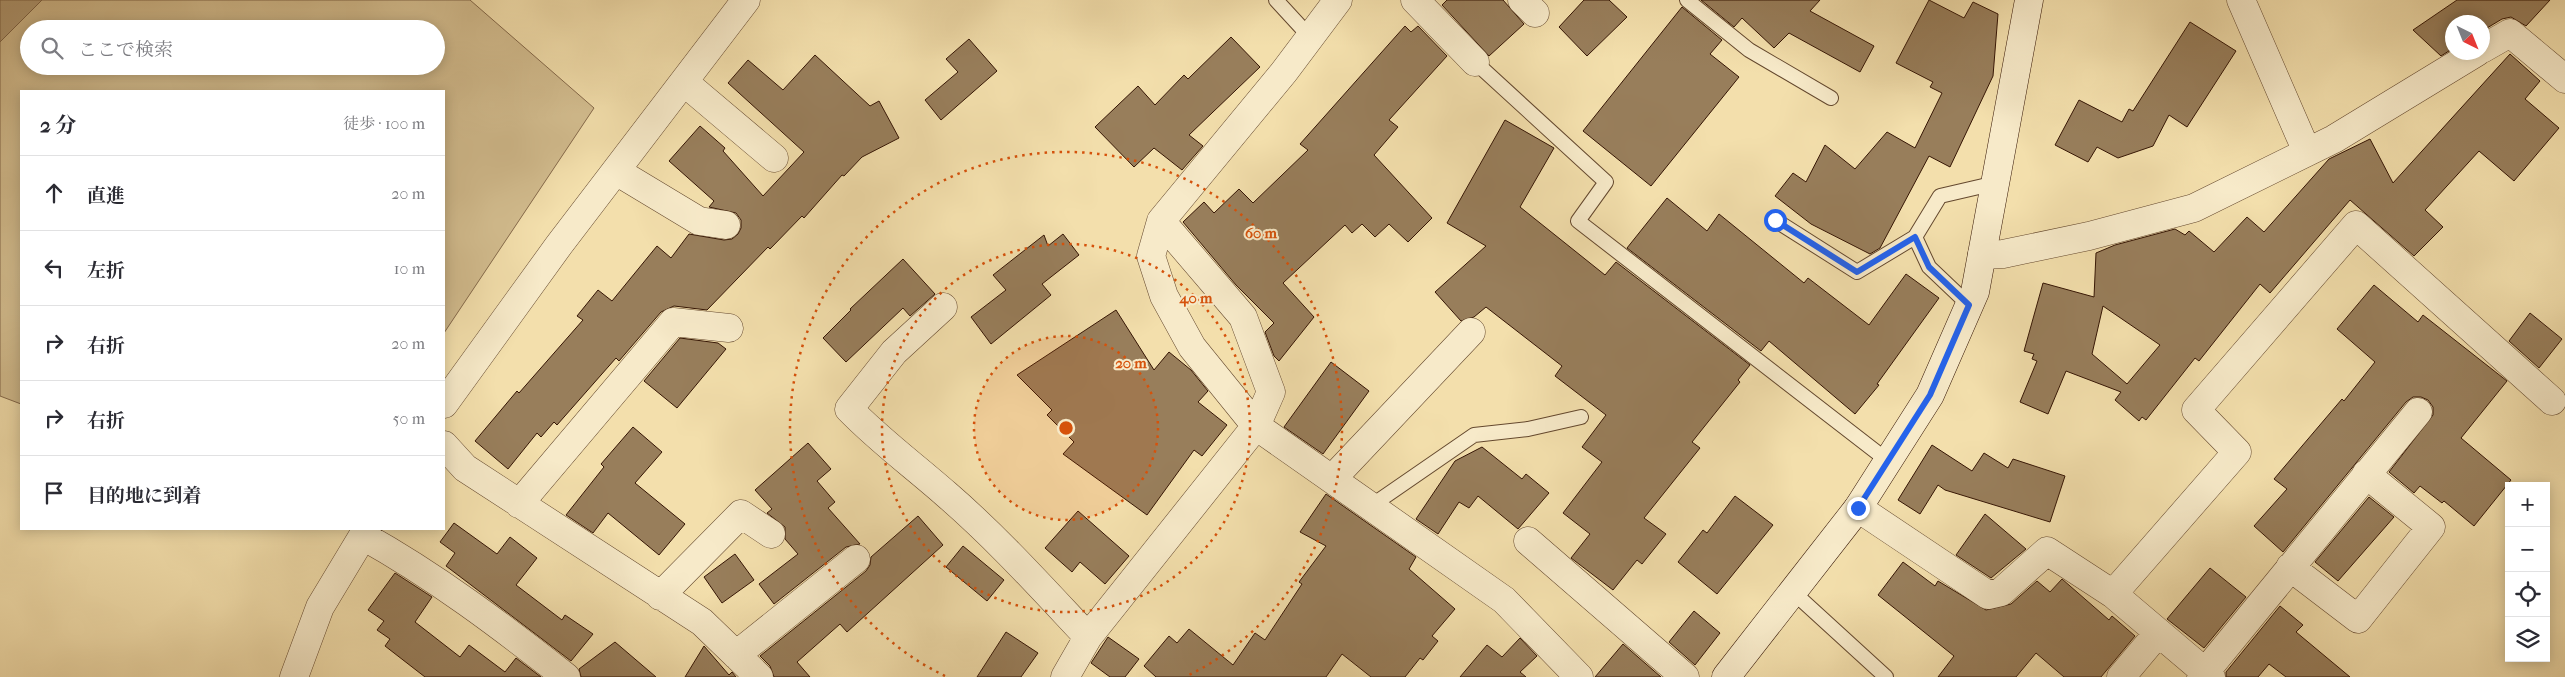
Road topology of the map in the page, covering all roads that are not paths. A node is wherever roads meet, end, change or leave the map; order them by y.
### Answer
1 (746, 0) edge
2 (1276, 0) edge
3 (1338, 0) edge
4 (1415, 0) edge
5 (1687, 0) edge
6 (2029, 0) edge
7 (2241, 0) edge
8 (1310, 38) junction
9 (2490, 44) edge
10 (2463, 60) edge
11 (1475, 62) joint
12 (2565, 79) edge
13 (684, 82) junction
14 (1831, 98) dead end
15 (2307, 152) junction
16 (774, 158) dead end
17 (616, 171) junction
18 (1996, 183) junction
19 (1775, 220) dead end
20 (1160, 221) junction
21 (726, 225) dead end
22 (1915, 237) junction
23 (1982, 255) junction
24 (1969, 305) junction
25 (943, 307) dead end
26 (729, 328) dead end
27 (1471, 332) dead end
28 (2552, 401) dead end
29 (445, 403) edge
30 (2418, 412) dead end
31 (1580, 417) dead end
32 (1256, 426) junction
33 (445, 446) edge
34 (1888, 461) junction
35 (2366, 474) junction
36 (1332, 479) junction
37 (519, 504) junction
38 (1371, 506) junction
39 (1858, 508) junction
40 (365, 532) edge
41 (771, 534) dead end
42 (1528, 542) dead end
43 (856, 559) dead end
44 (2290, 567) junction
45 (1793, 592) junction
46 (2113, 594) junction
47 (660, 596) junction
48 (2158, 633) junction
49 (1088, 637) junction
50 (736, 655) junction
51 (2205, 675) edge
52 (294, 677) edge
53 (566, 677) edge
54 (759, 677) edge
55 (1065, 677) edge
56 (1579, 677) edge
57 (1685, 677) edge
58 (1726, 677) edge
59 (1886, 677) edge
60 (2120, 677) edge

1 - 13 street
2 - 8 lane
3 - 8 street
4 - 11 street
5 - 14 lane
6 - 18 street
7 - 15 street
8 - 20 street
9 - 12 street
10 - 15 street
11 - 34 lane
13 - 16 street
13 - 17 street
15 - 23 street
17 - 21 street
17 - 29 street
18 - 22 lane
18 - 23 street
19 - 22 lane
20 - 32 street
20 - 32 street
22 - 24 lane
23 - 24 street
24 - 34 street
25 - 49 street
26 - 37 street
27 - 36 street
28 - 46 street
30 - 35 street
31 - 38 lane
32 - 36 street
32 - 49 street
33 - 37 street
34 - 39 street
35 - 44 street
35 - 44 street
36 - 38 street
37 - 47 street
38 - 56 street
39 - 45 street
39 - 46 street
40 - 52 street
40 - 53 street
41 - 47 street
42 - 57 street
43 - 50 street
44 - 51 street
45 - 58 street
45 - 59 lane
46 - 48 street
47 - 50 street
48 - 51 street
48 - 60 street
49 - 55 street
50 - 54 street

